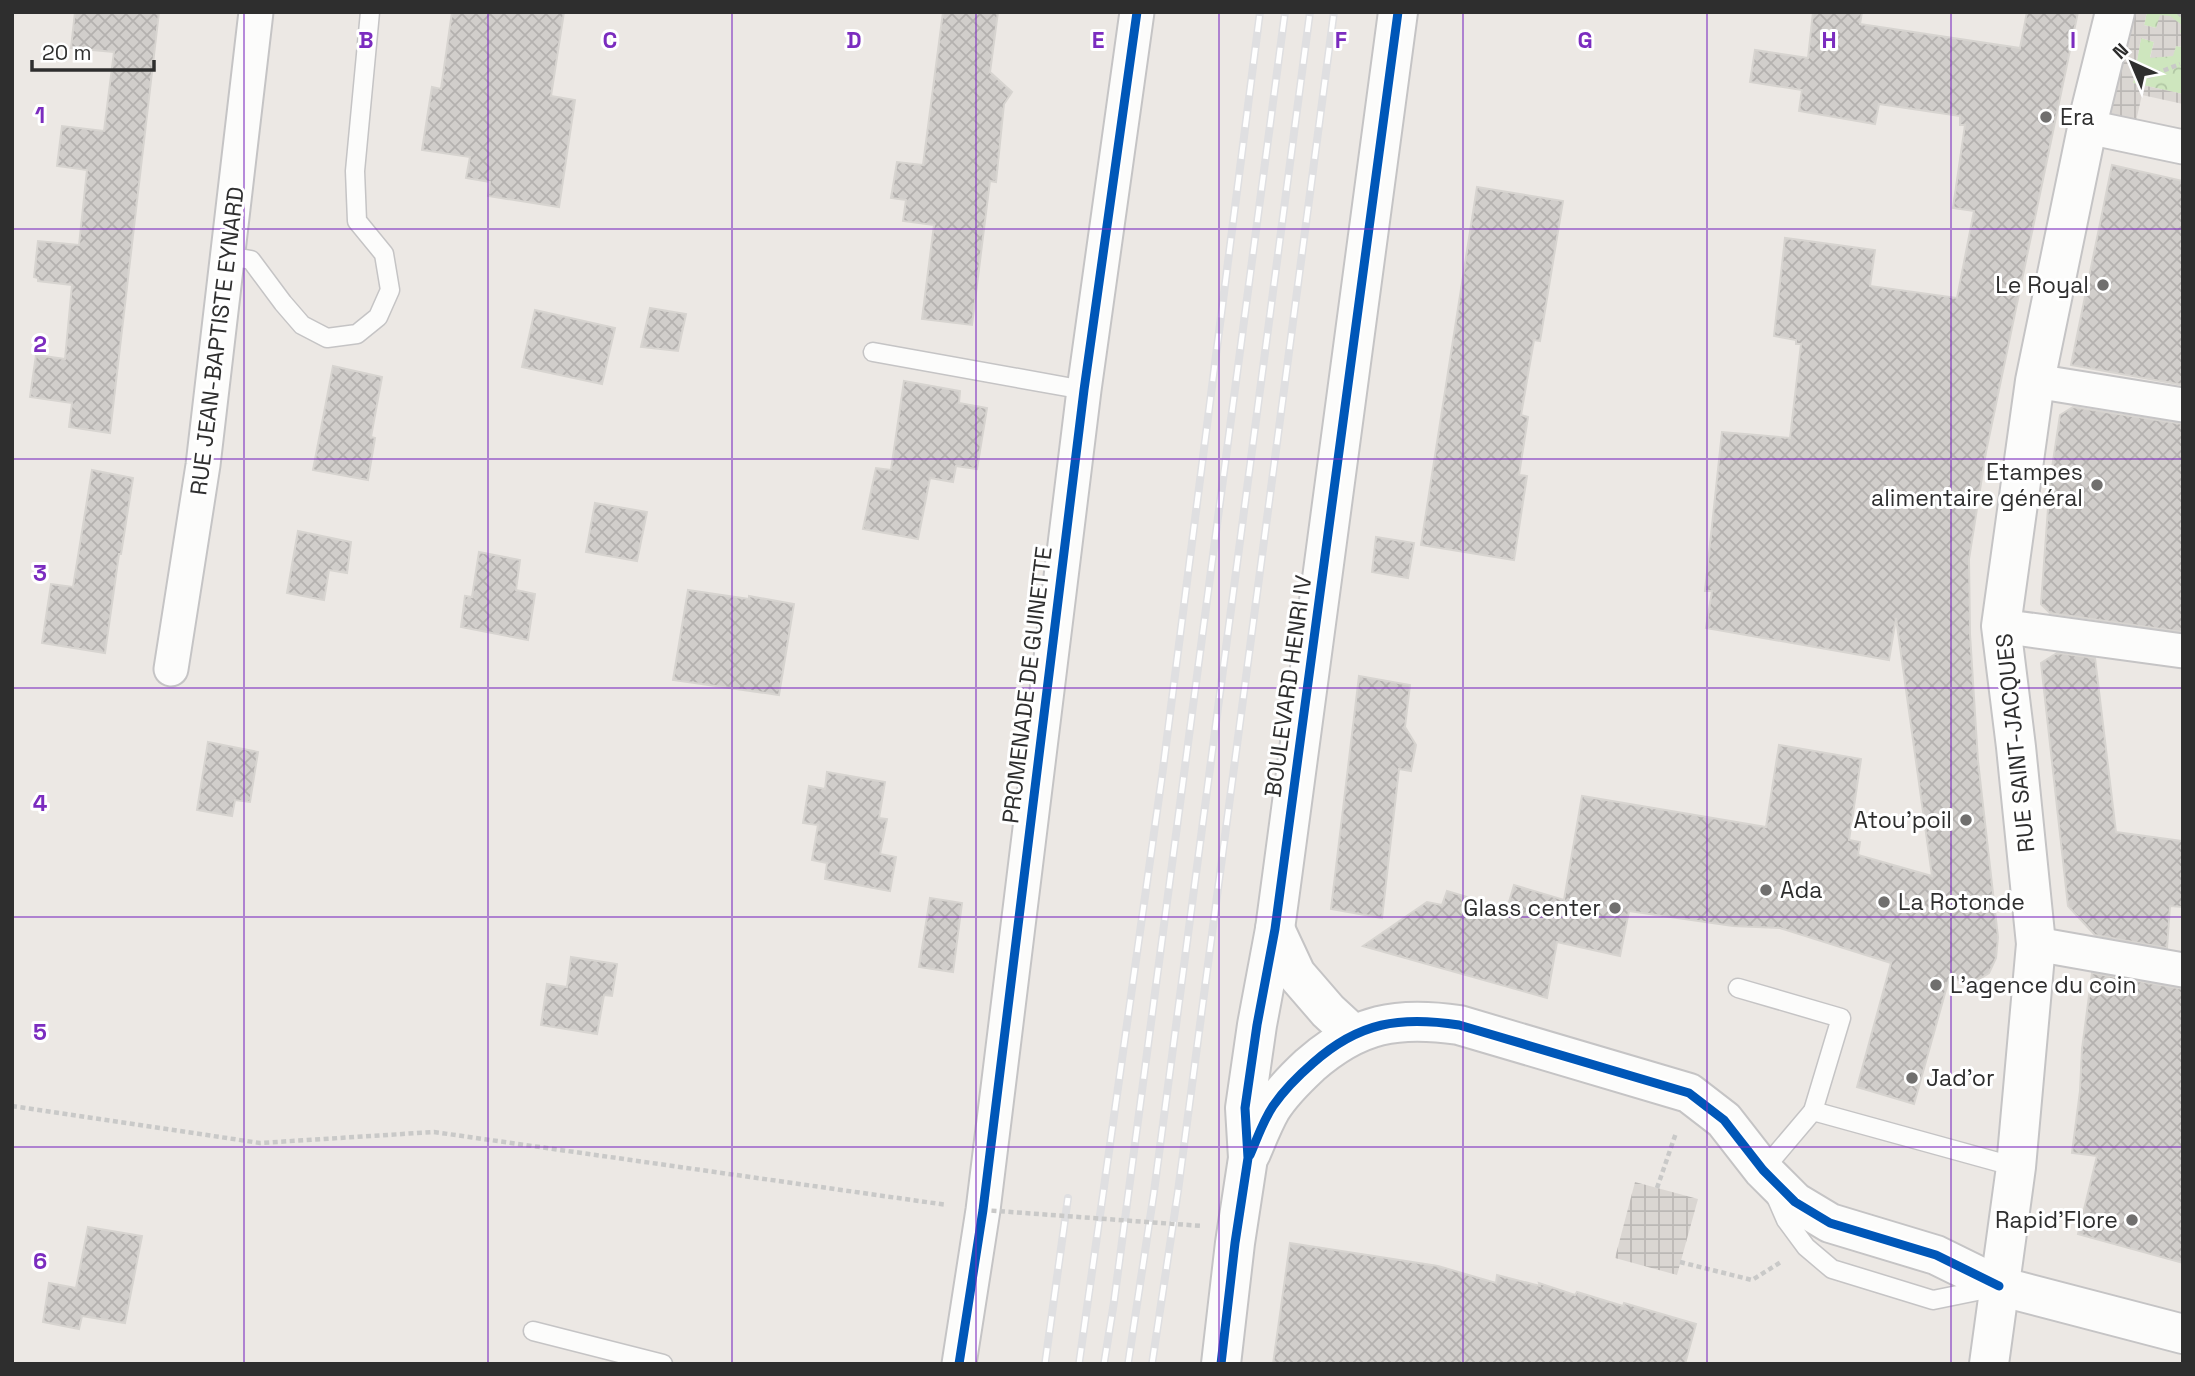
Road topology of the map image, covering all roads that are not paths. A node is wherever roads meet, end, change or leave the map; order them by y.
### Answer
1 (256, 12) edge
2 (370, 12) edge
3 (1137, 12) edge
4 (1398, 12) edge
5 (2115, 12) edge
6 (2088, 127) junction
7 (2183, 147) edge
8 (228, 257) junction
9 (873, 352) dead end
10 (2035, 381) junction
11 (1084, 390) junction
12 (2183, 405) edge
13 (2001, 626) junction
14 (2183, 651) edge
15 (171, 669) dead end
16 (1275, 929) junction
17 (2036, 944) junction
18 (2183, 970) edge
19 (1738, 988) dead end
20 (1353, 1034) junction
21 (1813, 1111) junction
22 (1248, 1158) junction
23 (2016, 1167) junction
24 (1763, 1170) junction
25 (1999, 1286) junction
26 (533, 1331) dead end
27 (2183, 1334) edge
28 (663, 1364) edge
29 (959, 1364) edge
30 (1221, 1364) edge
31 (1989, 1364) edge

1 - 8 street, RUE JEAN-BAPTISTE EYNARD
2 - 8 lane
3 - 11 street, PROMENADE DE GUINETTE
4 - 16 street, BOULEVARD HENRI IV
5 - 6 street, RUE SAINT-JACQUES
6 - 7 street
6 - 10 street, RUE SAINT-JACQUES
8 - 15 street, RUE JEAN-BAPTISTE EYNARD
9 - 11 lane
10 - 12 street
10 - 13 street, RUE SAINT-JACQUES
11 - 29 street, PROMENADE DE GUINETTE
13 - 14 street
13 - 17 street, RUE SAINT-JACQUES
16 - 20 street
16 - 22 street, BOULEVARD HENRI IV
17 - 18 street
17 - 23 street, RUE SAINT-JACQUES
19 - 21 lane
20 - 22 street
20 - 24 street
21 - 23 lane
21 - 24 lane
22 - 30 street, BOULEVARD HENRI IV
23 - 25 street, RUE SAINT-JACQUES
24 - 25 street
24 - 25 lane
25 - 27 street
25 - 31 street, RUE SAINT-JACQUES
26 - 28 lane

